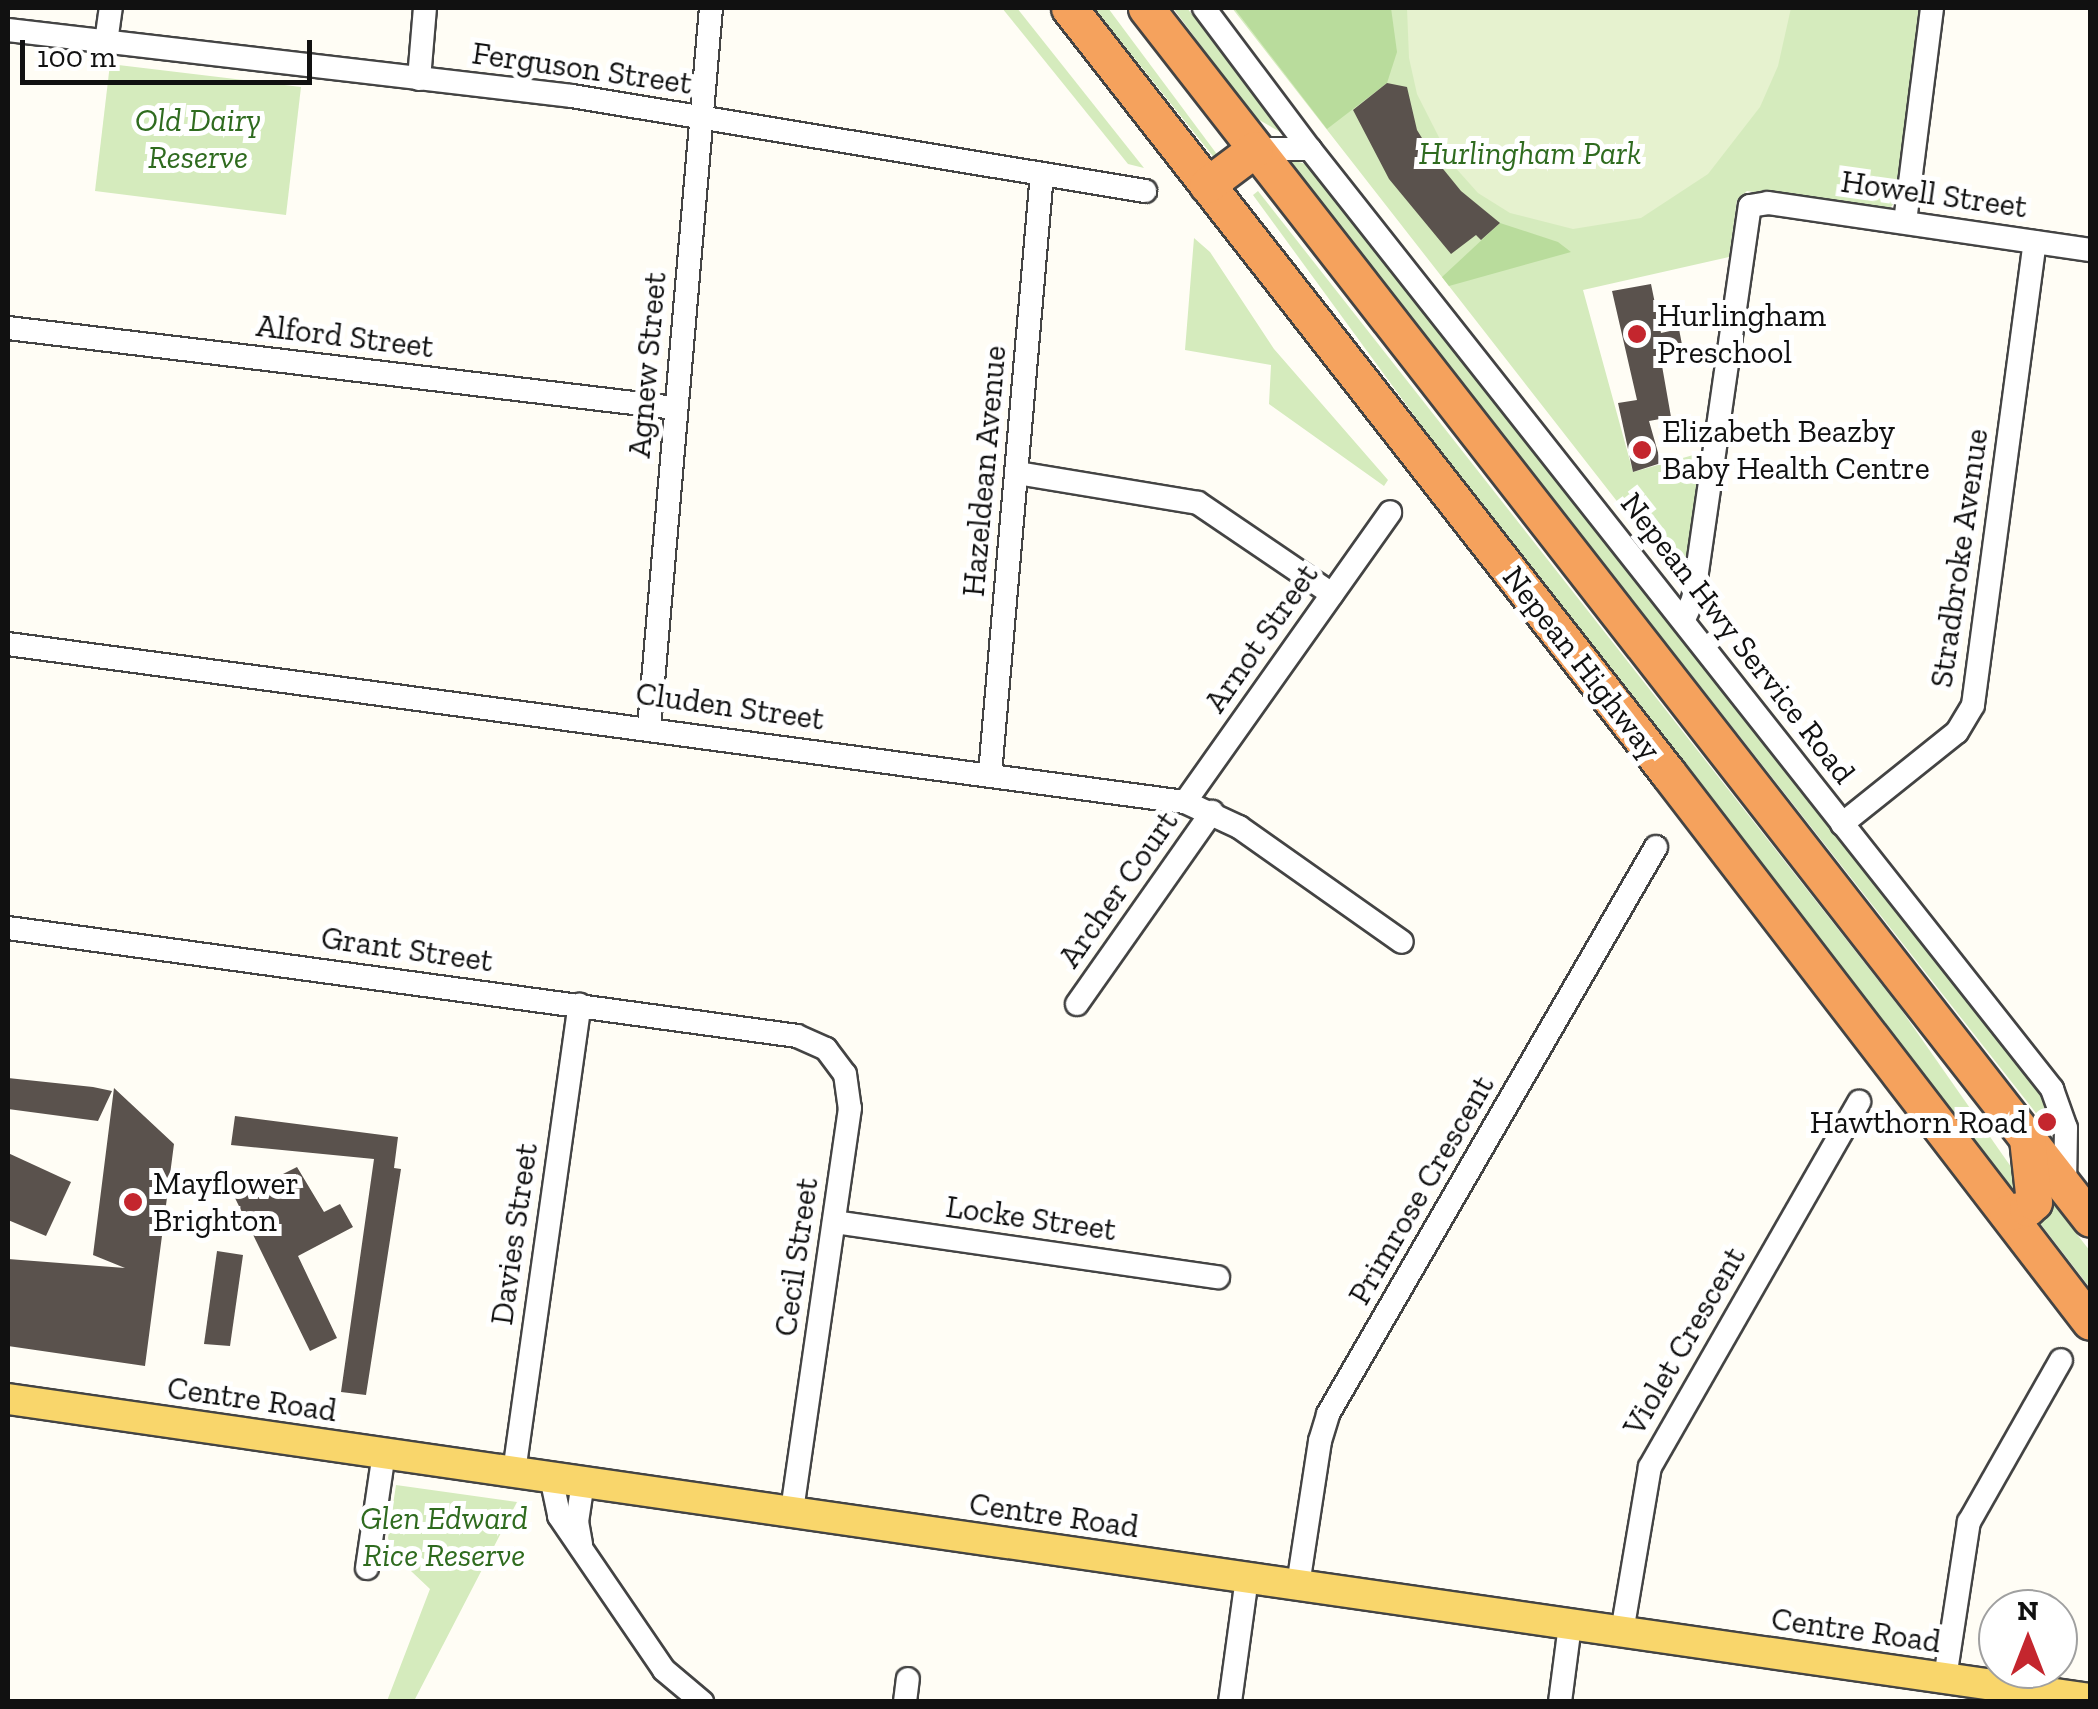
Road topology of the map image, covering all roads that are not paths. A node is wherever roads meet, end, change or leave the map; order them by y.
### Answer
1 (110, 8) edge
2 (426, 8) edge
3 (712, 8) edge
4 (1068, 8) edge
5 (1204, 8) edge
6 (1932, 8) edge
7 (1154, 12) edge
8 (8, 30) edge
9 (106, 42) junction
10 (419, 79) junction
11 (702, 117) junction
12 (1255, 149) junction
13 (1310, 149) junction
14 (1042, 174) junction
15 (1207, 185) junction
16 (1145, 191) dead end
17 (1905, 222) junction
18 (2035, 242) junction
19 (2090, 250) edge
20 (8, 328) edge
21 (675, 408) junction
22 (1016, 473) junction
23 (1390, 512) dead end
24 (1332, 594) junction
25 (1684, 620) junction
26 (8, 644) edge
27 (648, 728) junction
28 (990, 774) junction
29 (1185, 802) junction
30 (1212, 812) junction
31 (1842, 824) junction
32 (1656, 847) dead end
33 (8, 928) edge
34 (1402, 942) dead end
35 (1077, 1004) dead end
36 (580, 1005) junction
37 (797, 1036) joint
38 (1858, 1102) dead end
39 (2027, 1138) junction
40 (2082, 1205) edge
41 (2007, 1213) junction
42 (834, 1222) junction
43 (1218, 1277) dead end
44 (2090, 1322) edge
45 (2060, 1360) dead end
46 (8, 1399) edge
47 (384, 1453) junction
48 (514, 1472) junction
49 (551, 1477) junction
50 (584, 1482) junction
51 (792, 1512) junction
52 (580, 1544) junction
53 (367, 1568) dead end
54 (1246, 1578) junction
55 (1298, 1585) junction
56 (1570, 1625) junction
57 (1622, 1632) junction
58 (1946, 1678) junction
59 (1975, 1692) edge
60 (2090, 1699) edge
61 (702, 1702) edge
62 (1230, 1702) edge
63 (1560, 1702) edge

1 - 9 street
2 - 10 street
3 - 11 street, Agnew Street
4 - 15 highway, Nepean Highway
5 - 13 street, Nepean Hwy Service Road
6 - 17 street
7 - 12 highway, Nepean Highway
8 - 9 street, Ferguson Street
9 - 10 street, Ferguson Street
10 - 11 street, Ferguson Street
11 - 14 street, Ferguson Street
11 - 21 street, Agnew Street
12 - 13 street
12 - 15 highway
12 - 39 highway, Nepean Highway
13 - 25 street, Nepean Hwy Service Road
14 - 16 street, Ferguson Street
14 - 22 street, Hazeldean Avenue
15 - 41 highway, Nepean Highway
17 - 18 street, Howell Street
17 - 25 street, Howell Street
18 - 19 street, Howell Street
18 - 31 street, Stradbroke Avenue
20 - 21 street, Alford Street
21 - 27 street, Agnew Street
22 - 24 street
22 - 28 street, Hazeldean Avenue
23 - 24 street, Arnot Street
24 - 29 street, Arnot Street
25 - 31 street, Nepean Hwy Service Road
26 - 27 street, Cluden Street
27 - 28 street, Cluden Street
28 - 29 street, Cluden Street
29 - 30 street, Cluden Street
30 - 34 street, Cluden Street
30 - 35 street, Archer Court
31 - 40 street, Nepean Hwy Service Road
32 - 55 street, Primrose Crescent
33 - 36 street, Grant Street
36 - 37 street, Grant Street
36 - 48 street, Davies Street
37 - 42 street, Cecil Street
38 - 57 street, Violet Crescent
39 - 40 highway, Nepean Highway
39 - 41 highway
41 - 44 highway, Nepean Highway
42 - 43 street, Locke Street
42 - 51 street, Cecil Street
45 - 58 street
46 - 47 main road, Centre Road
47 - 48 main road, Centre Road
47 - 53 street
48 - 49 main road, Centre Road
49 - 50 main road, Centre Road
49 - 52 street
50 - 51 main road, Centre Road
50 - 52 street
51 - 54 main road, Centre Road
52 - 61 street
54 - 55 main road, Centre Road
54 - 62 street
55 - 56 main road, Centre Road
56 - 57 main road, Centre Road
56 - 63 street
57 - 58 main road, Centre Road
58 - 59 main road, Centre Road
59 - 60 main road, Centre Road

